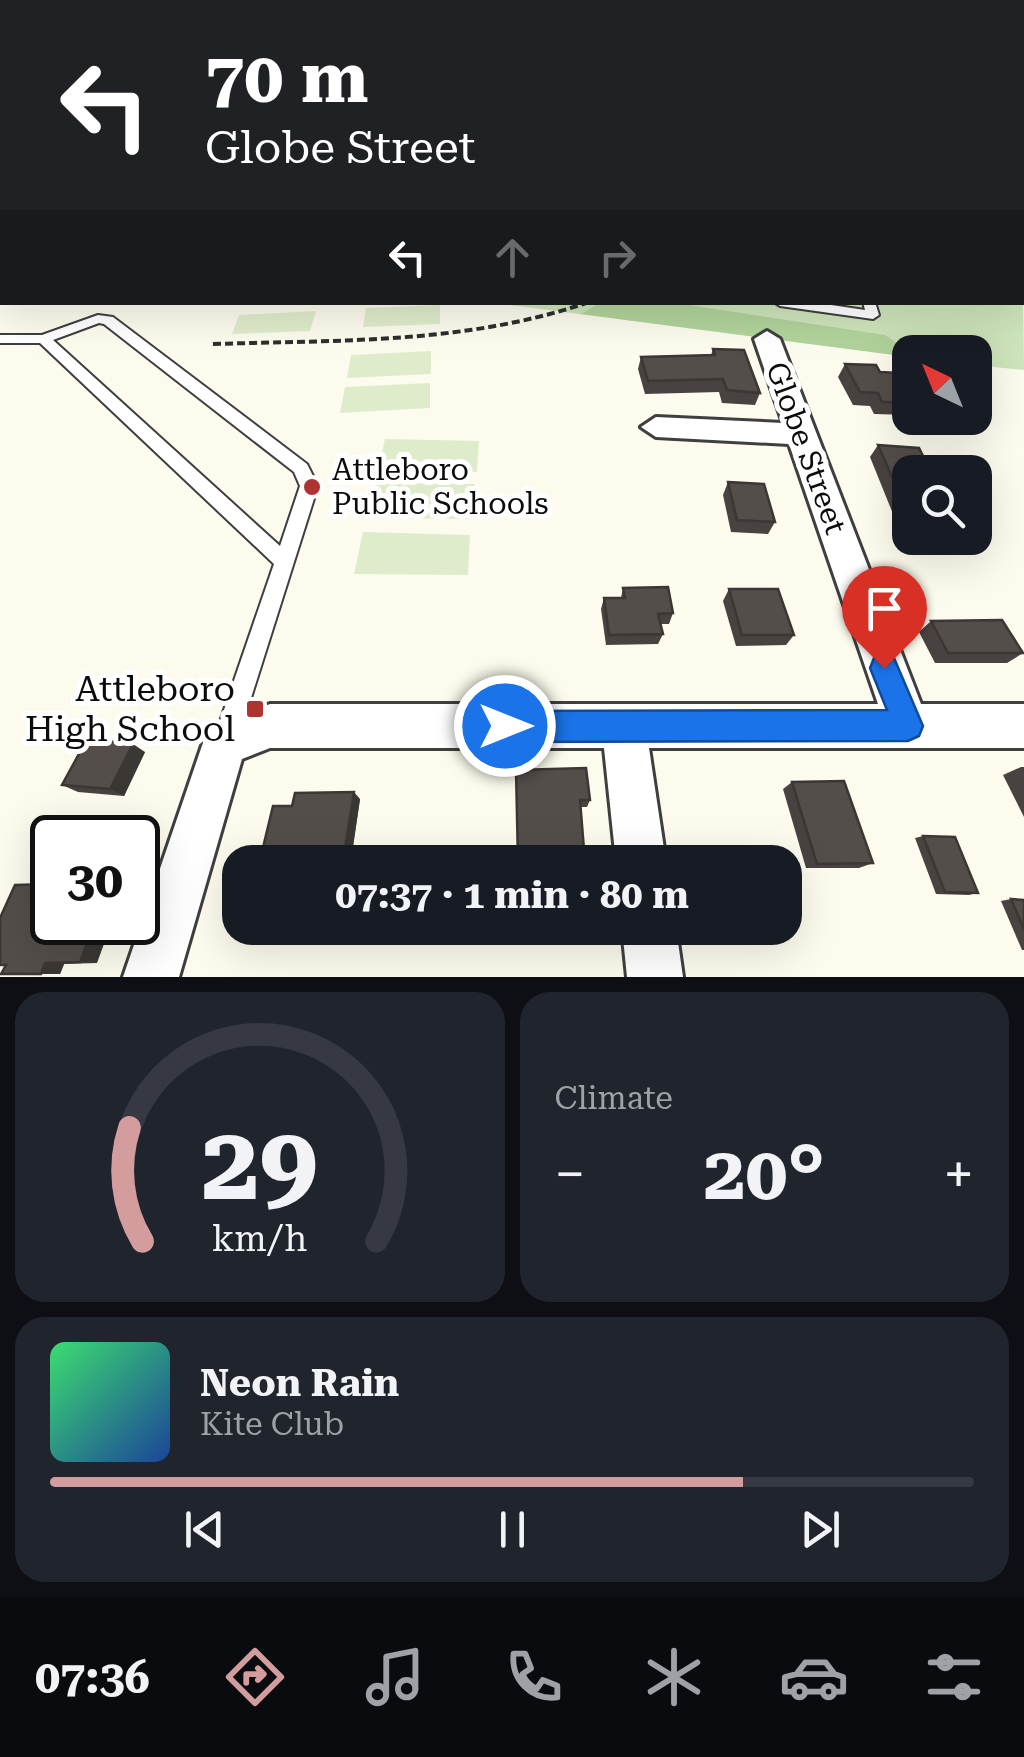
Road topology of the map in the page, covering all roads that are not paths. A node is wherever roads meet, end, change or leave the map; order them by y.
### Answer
1 (801, 305) edge
2 (870, 305) edge
3 (0, 338) edge
4 (44, 339) junction
5 (767, 339) dead end
6 (656, 427) dead end
7 (803, 434) junction
8 (284, 562) junction
9 (624, 726) junction
10 (908, 726) junction
11 (1024, 726) edge
12 (224, 744) junction
13 (638, 845) edge
14 (650, 945) edge
15 (150, 977) edge
16 (654, 977) edge

1 - 2 lane
3 - 4 lane
4 - 8 lane
4 - 8 lane
5 - 7 street, Globe Street
6 - 7 street
7 - 10 street, Globe Street
8 - 12 lane
9 - 10 street
9 - 12 street
9 - 13 street
10 - 11 street
12 - 15 street
14 - 16 street

